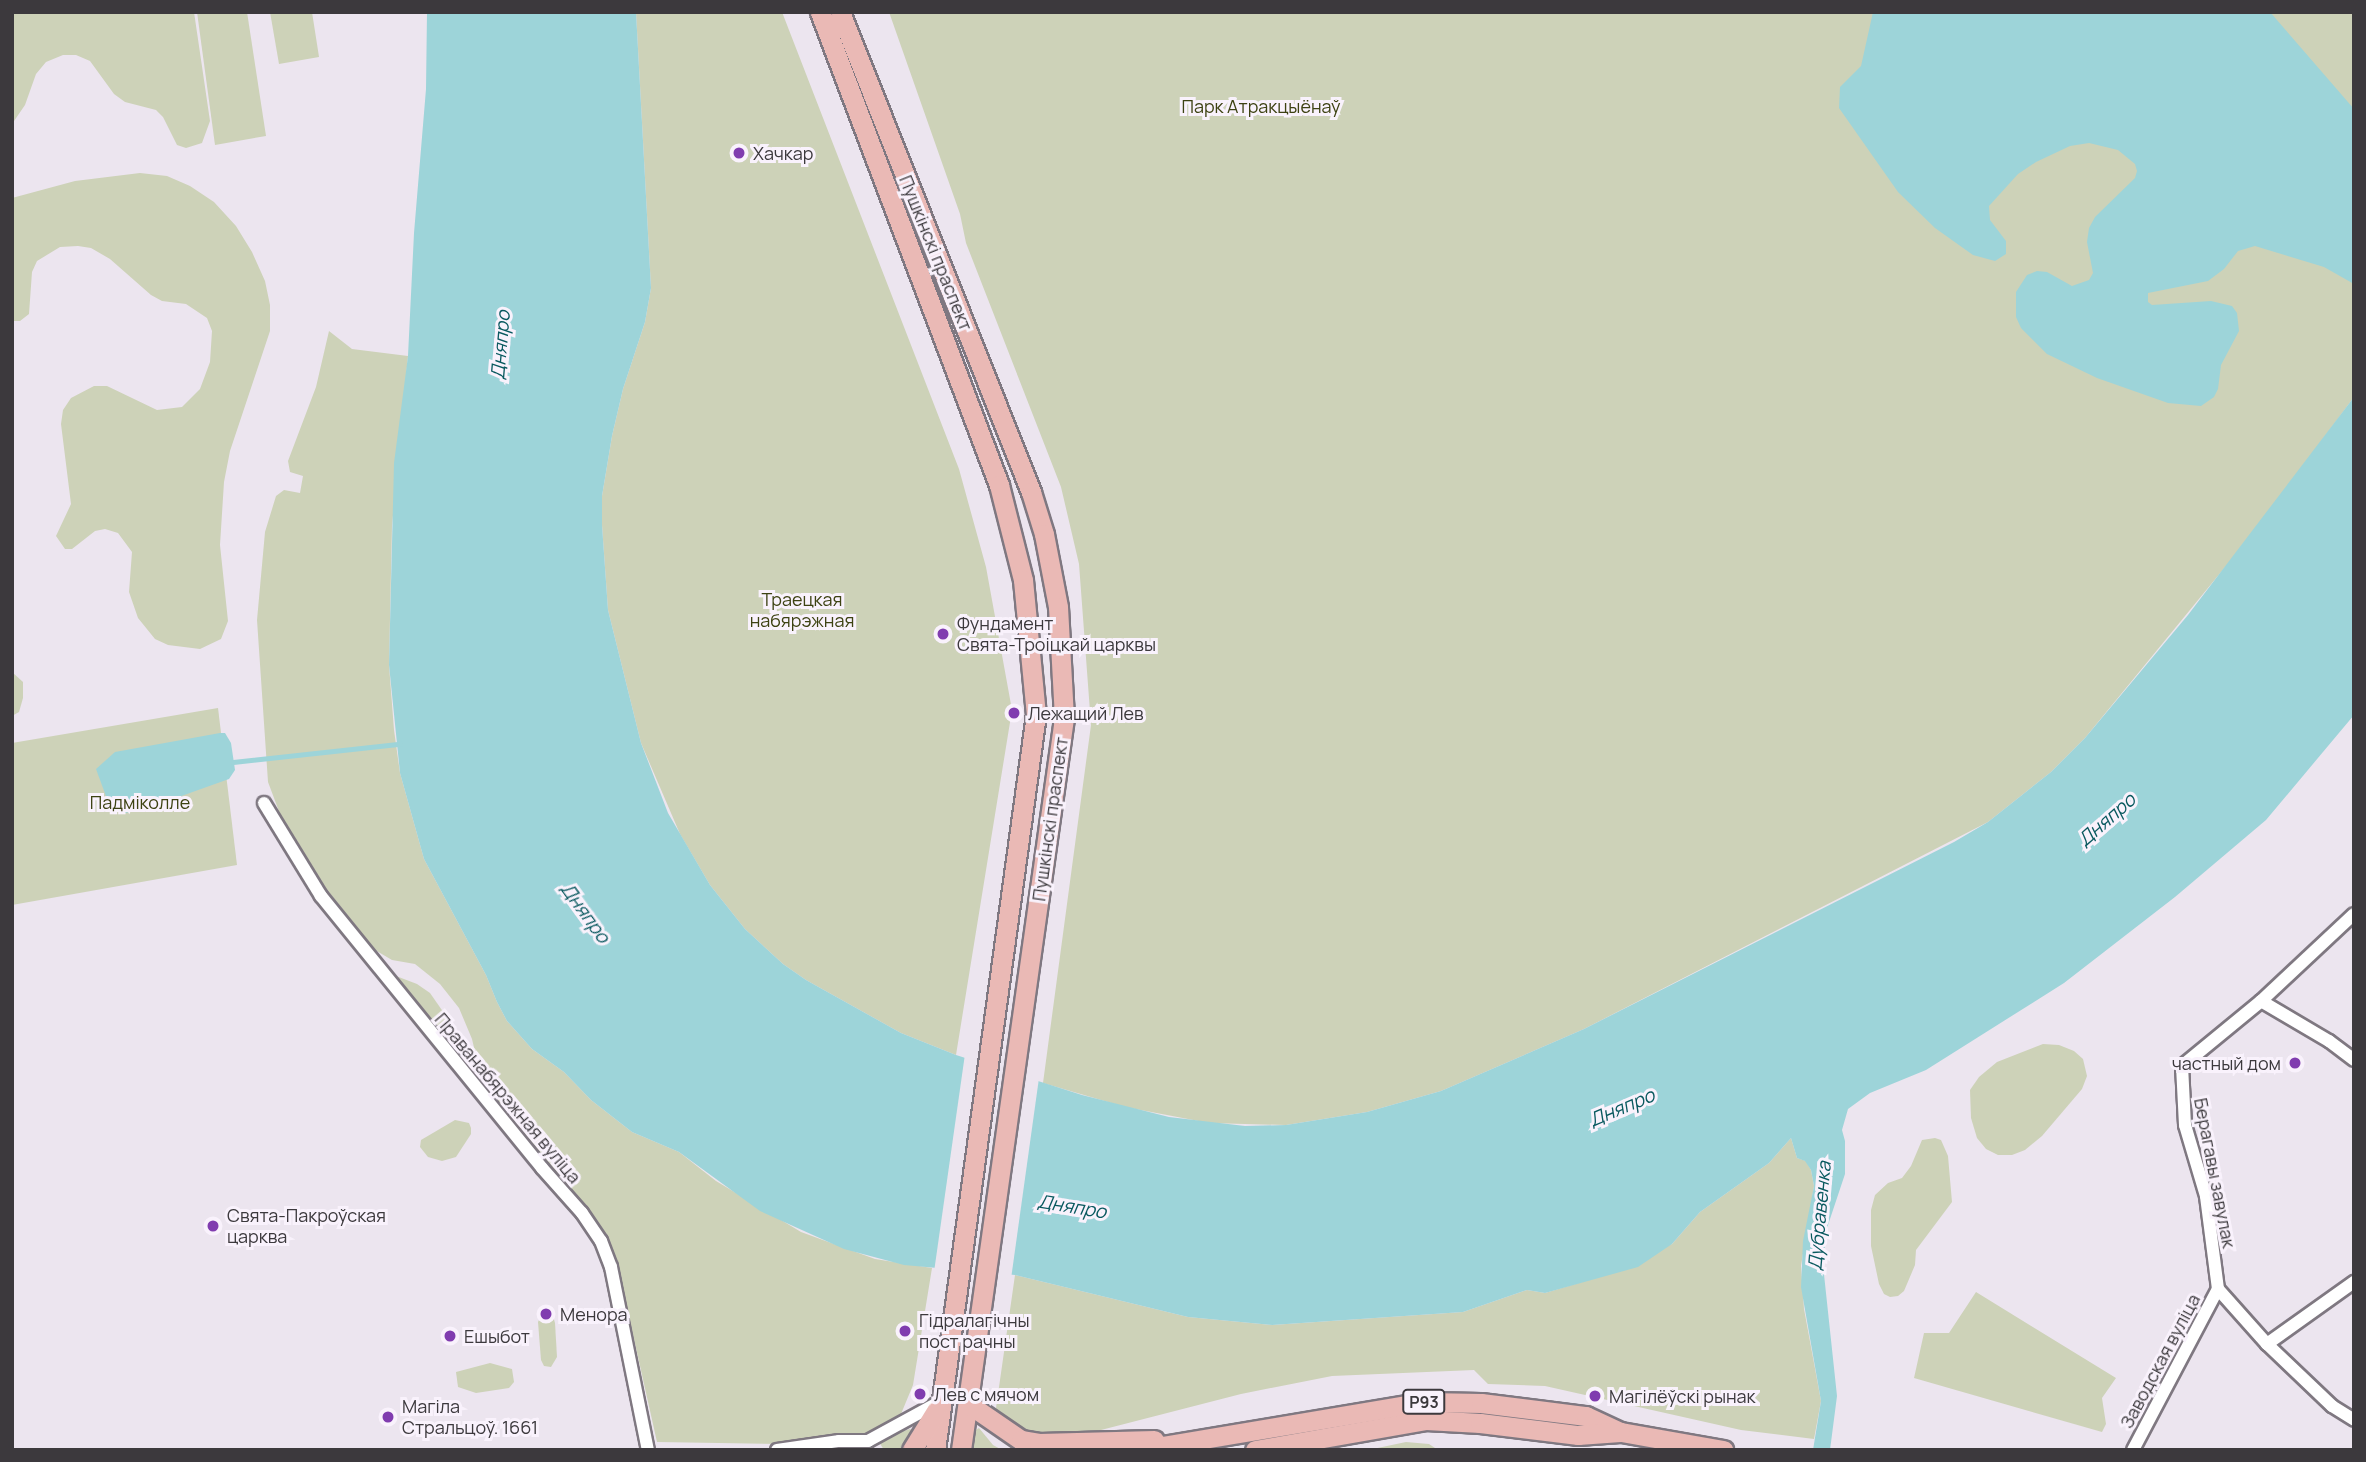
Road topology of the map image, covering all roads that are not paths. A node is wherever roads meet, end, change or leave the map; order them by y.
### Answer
1 (820, 12) edge
2 (840, 12) edge
3 (264, 803) dead end
4 (2354, 914) edge
5 (2261, 1001) junction
6 (2354, 1059) edge
7 (2354, 1282) edge
8 (2218, 1289) junction
9 (2267, 1344) junction
10 (942, 1401) junction
11 (970, 1405) junction
12 (2354, 1420) edge
13 (1621, 1432) junction
14 (1225, 1434) junction
15 (871, 1445) edge
16 (648, 1450) edge
17 (777, 1450) edge
18 (912, 1450) edge
19 (934, 1450) edge
20 (961, 1450) edge
21 (1138, 1450) edge
22 (1255, 1450) edge
23 (1723, 1450) edge
24 (2133, 1450) edge

1 - 10 main road, Пушкінскі праспект
2 - 11 main road, Пушкінскі праспект
3 - 16 street, Праванабярэжная вуліца
4 - 5 street
5 - 6 street
5 - 8 street, Берагавы завулак
7 - 9 street
8 - 9 street
8 - 24 street, Заводская вуліца
9 - 12 street
10 - 15 street
10 - 18 main road, Пушкінскі праспект
10 - 19 main road, Пушкінскі праспект
11 - 14 main road
11 - 20 main road, Пушкінскі праспект
13 - 14 main road, Р93
13 - 22 main road, Р93
13 - 23 main road, Р93
14 - 21 main road, Р93
15 - 17 street

